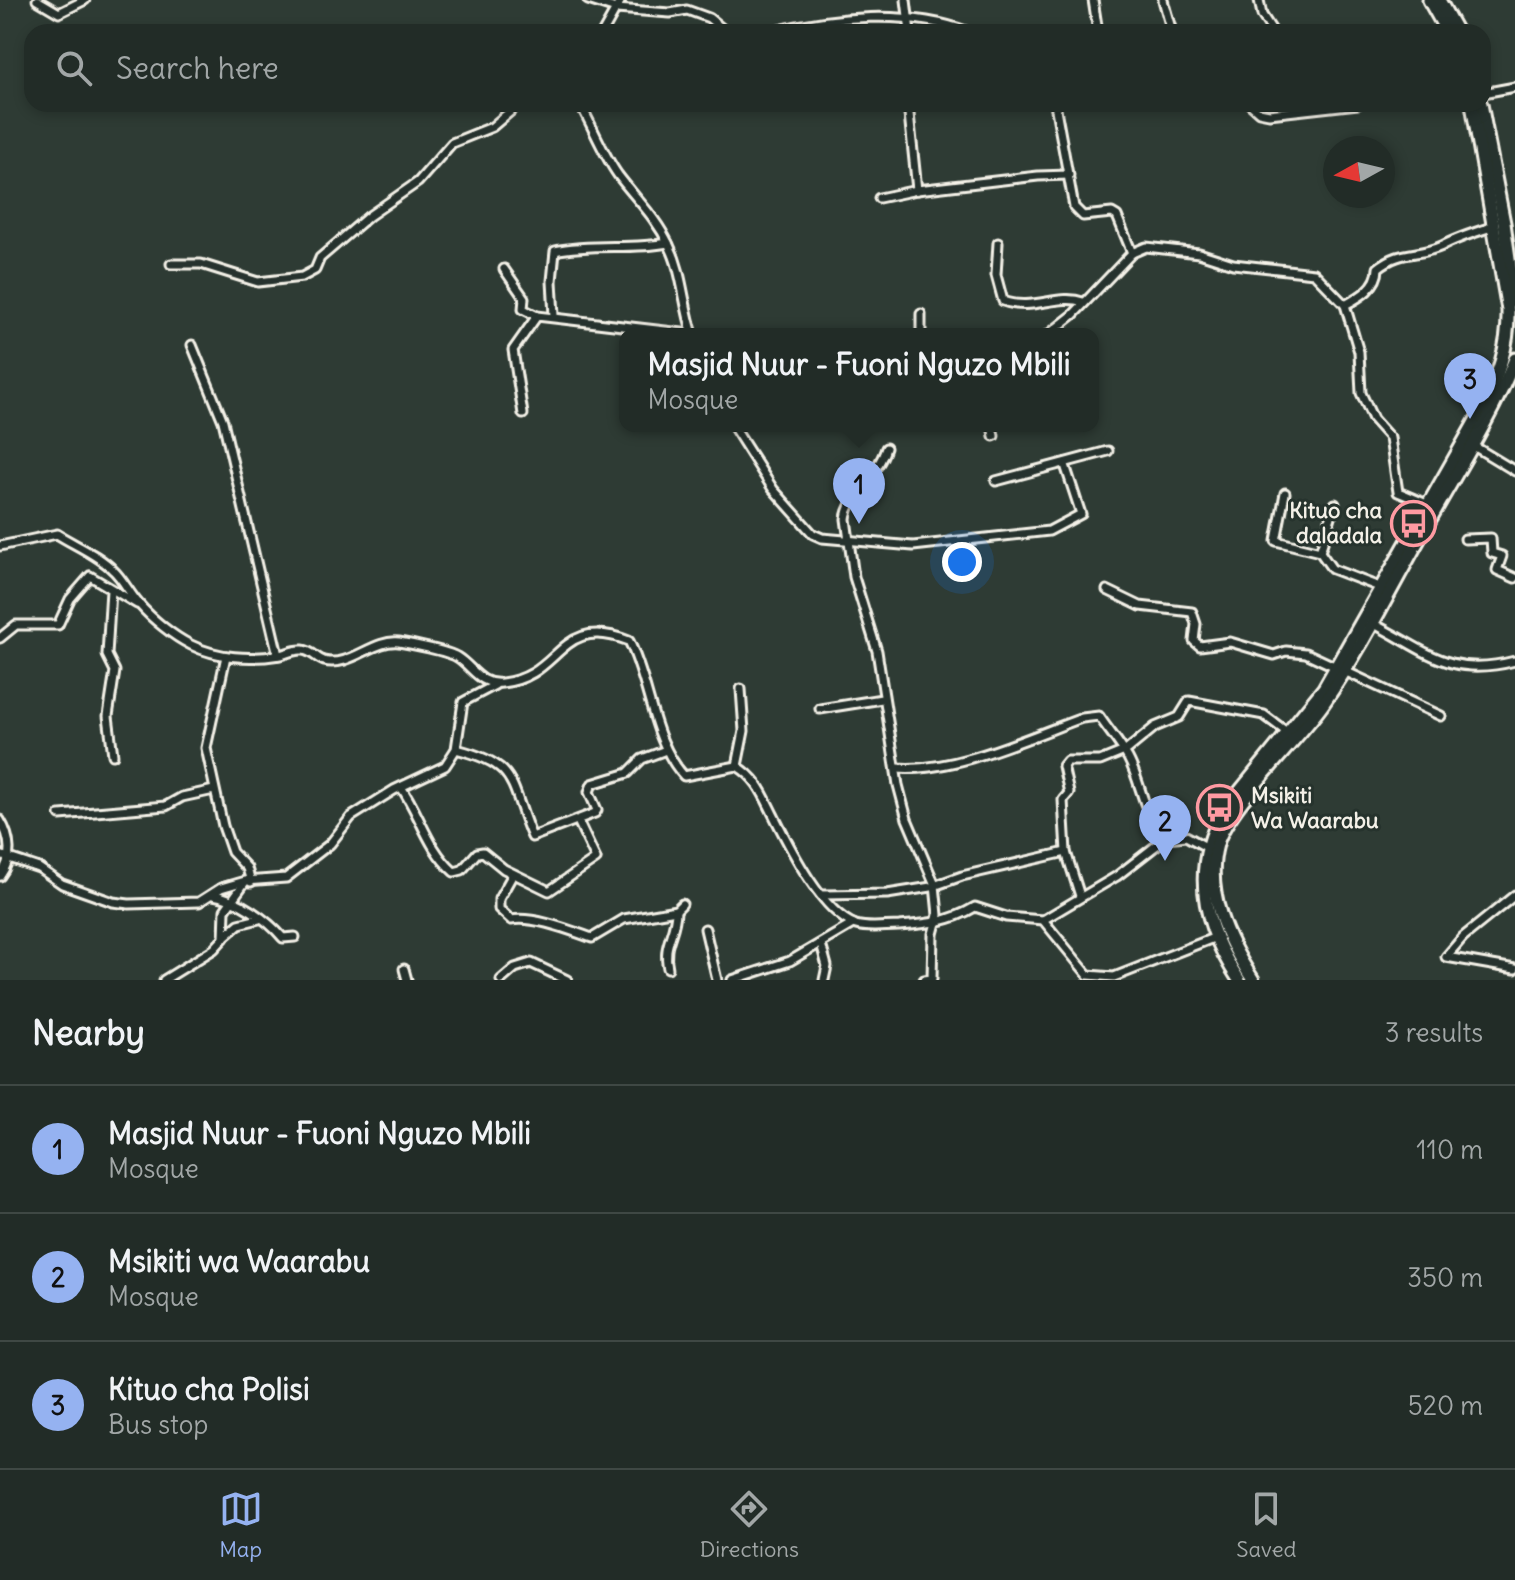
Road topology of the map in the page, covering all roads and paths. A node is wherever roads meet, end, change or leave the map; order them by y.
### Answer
1 (37, 0) edge
2 (85, 0) edge
3 (588, 0) edge
4 (621, 0) edge
5 (906, 0) edge
6 (1093, 0) edge
7 (1163, 0) edge
8 (1259, 0) edge
9 (1429, 0) edge
10 (1439, 0) edge
11 (616, 9) junction
12 (910, 17) junction
13 (608, 24) edge
14 (716, 24) edge
15 (809, 24) edge
16 (910, 24) edge
17 (944, 24) edge
18 (1097, 24) edge
19 (1170, 24) edge
20 (1268, 24) edge
21 (1442, 24) edge
22 (1452, 24) edge
23 (1515, 87) edge
24 (1491, 92) edge
25 (510, 112) edge
26 (584, 112) edge
27 (909, 112) edge
28 (1057, 112) edge
29 (1259, 112) edge
30 (1287, 112) edge
31 (1474, 112) edge
32 (1483, 112) edge
33 (1069, 175) junction
34 (917, 190) junction
35 (879, 198) dead end
36 (1495, 226) junction
37 (668, 243) junction
38 (998, 243) dead end
39 (1132, 253) junction
40 (1513, 259) edge
41 (171, 264) dead end
42 (504, 269) dead end
43 (1515, 301) edge
44 (1083, 302) junction
45 (1345, 305) junction
46 (921, 314) dead end
47 (537, 316) junction
48 (554, 316) junction
49 (632, 328) edge
50 (690, 328) edge
51 (921, 328) edge
52 (1055, 328) edge
53 (192, 345) dead end
54 (1515, 360) edge
55 (523, 414) dead end
56 (737, 432) edge
57 (993, 432) edge
58 (994, 436) dead end
59 (1472, 445) junction
60 (886, 448) dead end
61 (1108, 451) dead end
62 (1065, 465) junction
63 (1515, 471) edge
64 (996, 481) dead end
65 (1285, 493) dead end
66 (1335, 504) dead end
67 (1429, 505) junction
68 (849, 539) junction
69 (1465, 539) dead end
70 (0, 546) edge
71 (1320, 552) junction
72 (1515, 578) edge
73 (1382, 588) junction
74 (111, 590) junction
75 (1107, 590) dead end
76 (139, 604) junction
77 (1372, 623) junction
78 (0, 638) edge
79 (278, 655) junction
80 (226, 656) junction
81 (1515, 661) edge
82 (1340, 669) junction
83 (497, 684) junction
84 (741, 689) dead end
85 (882, 699) junction
86 (820, 709) dead end
87 (1441, 716) dead end
88 (1289, 733) junction
89 (456, 749) junction
90 (666, 750) junction
91 (1124, 752) junction
92 (113, 755) dead end
93 (737, 766) junction
94 (897, 768) junction
95 (401, 787) junction
96 (214, 790) junction
97 (60, 815) dead end
98 (0, 820) edge
99 (578, 821) junction
100 (1166, 838) junction
101 (1206, 847) junction
102 (1066, 852) junction
103 (4, 856) edge
104 (513, 874) junction
105 (0, 876) edge
106 (248, 882) junction
107 (935, 885) junction
108 (213, 895) junction
109 (822, 895) junction
110 (1515, 895) edge
111 (1080, 896) junction
112 (232, 900) junction
113 (260, 919) junction
114 (1043, 920) junction
115 (935, 923) junction
116 (853, 924) junction
117 (705, 929) dead end
118 (295, 937) dead end
119 (1216, 937) junction
120 (224, 938) junction
121 (821, 944) junction
122 (668, 968) dead end
123 (404, 969) dead end
124 (1515, 969) edge
125 (1088, 975) junction
126 (164, 980) edge
127 (407, 980) edge
128 (501, 980) edge
129 (567, 980) edge
130 (717, 980) edge
131 (732, 980) edge
132 (824, 980) edge
133 (924, 980) edge
134 (1076, 980) edge
135 (1239, 980) edge
136 (1253, 980) edge

1 - 2 street
3 - 11 street
4 - 11 street
5 - 12 street
6 - 18 street
7 - 19 street
8 - 20 street
9 - 21 main road
10 - 22 main road
11 - 13 street
11 - 14 street
12 - 15 street
12 - 16 street
12 - 17 street
23 - 24 street
25 - 41 street
26 - 37 street
27 - 34 street
28 - 33 street
29 - 30 street
31 - 36 main road
32 - 40 main road
33 - 34 street
33 - 39 street
34 - 35 street
36 - 45 street
36 - 67 main road
37 - 48 street
37 - 50 street
38 - 44 street
39 - 44 street
39 - 45 street
40 - 43 main road
42 - 47 street
44 - 52 street
45 - 67 street
46 - 51 street
47 - 48 street
47 - 55 street
48 - 49 street
53 - 79 street
54 - 59 main road
56 - 68 street
57 - 58 street
59 - 63 street
59 - 77 main road
60 - 68 street
61 - 62 street
62 - 64 street
62 - 68 street
65 - 71 street
66 - 71 street
67 - 73 main road
68 - 85 street
69 - 72 street
70 - 76 street
71 - 73 street
73 - 82 main road
74 - 76 street
74 - 78 street
74 - 92 street
75 - 82 street
76 - 80 street
77 - 81 street
77 - 82 main road
79 - 80 street
79 - 83 street
80 - 96 street
82 - 87 street
82 - 88 main road
82 - 136 main road
83 - 89 street
83 - 90 street
84 - 93 street
85 - 86 street
85 - 94 street
88 - 91 street
88 - 101 main road
89 - 95 street
89 - 99 street
90 - 93 street
90 - 99 street
91 - 94 street
91 - 100 street
91 - 102 street
93 - 109 street
94 - 107 street
95 - 104 street
95 - 106 street
96 - 97 street
96 - 106 street
98 - 103 street
99 - 104 street
100 - 101 street
100 - 111 street
101 - 119 main road
102 - 107 street
102 - 111 street
103 - 105 street
103 - 108 street
104 - 122 street
106 - 108 street
106 - 112 street
107 - 109 street
107 - 115 street
108 - 112 street
109 - 116 street
110 - 124 street
111 - 114 street
112 - 113 street
112 - 120 street
113 - 118 street
113 - 120 street
114 - 115 street
114 - 125 street
115 - 116 street
115 - 133 street
116 - 121 street
117 - 130 street
119 - 125 street
119 - 135 main road
120 - 126 street
121 - 131 street
121 - 132 street
123 - 127 street
125 - 134 street
128 - 129 street

